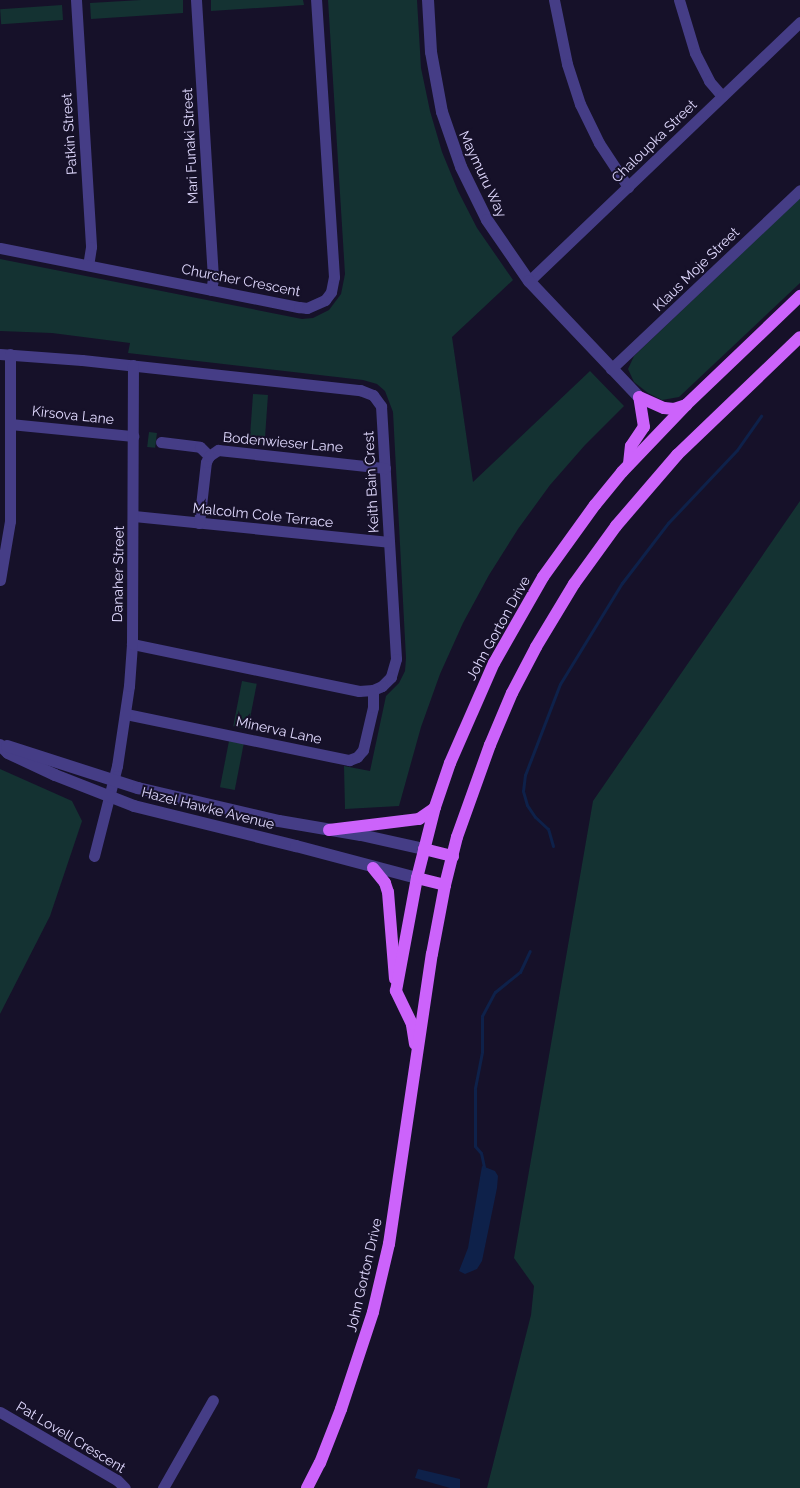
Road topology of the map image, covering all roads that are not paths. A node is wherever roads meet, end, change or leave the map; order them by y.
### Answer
1 (76, 0) edge
2 (196, 0) edge
3 (316, 0) edge
4 (428, 0) edge
5 (554, 0) edge
6 (679, 0) edge
7 (800, 22) edge
8 (722, 96) junction
9 (628, 187) junction
10 (800, 190) edge
11 (0, 248) edge
12 (88, 265) junction
13 (529, 281) junction
14 (211, 290) junction
15 (800, 296) edge
16 (800, 337) edge
17 (5, 354) edge
18 (134, 365) junction
19 (612, 368) junction
20 (639, 397) junction
21 (686, 405) junction
22 (10, 424) junction
23 (134, 436) junction
24 (161, 442) dead end
25 (209, 456) junction
26 (629, 464) junction
27 (385, 468) junction
28 (134, 516) junction
29 (199, 523) junction
30 (389, 542) junction
31 (3, 552) edge
32 (0, 580) edge
33 (132, 644) junction
34 (373, 690) junction
35 (126, 714) junction
36 (0, 746) edge
37 (114, 781) junction
38 (110, 798) junction
39 (435, 808) junction
40 (330, 830) junction
41 (424, 849) junction
42 (94, 856) dead end
43 (453, 856) junction
44 (373, 868) junction
45 (417, 878) junction
46 (445, 885) junction
47 (396, 991) junction
48 (417, 1059) junction
49 (213, 1400) dead end
50 (0, 1412) edge
51 (125, 1488) edge
52 (163, 1488) edge
53 (307, 1488) edge

1 - 12 street, Patkin Street
2 - 14 street, Mari Funaki Street
3 - 14 street, Churcher Crescent
4 - 13 street, Maymuru Way
5 - 9 street
6 - 8 street
7 - 8 street, Chaloupka Street
8 - 9 street, Chaloupka Street
9 - 13 street, Chaloupka Street
10 - 19 street, Klaus Moje Street
11 - 12 street, Churcher Crescent
12 - 14 street, Churcher Crescent
13 - 19 street, Maymuru Way
15 - 21 main road, John Gorton Drive
16 - 43 main road, John Gorton Drive
17 - 18 street, Keith Bain Crest
17 - 22 street
18 - 23 street, Danaher Street
18 - 27 street, Keith Bain Crest
19 - 20 street, Maymuru Way
20 - 21 main road
20 - 26 main road
21 - 26 main road, John Gorton Drive
22 - 23 street, Kirsova Lane
22 - 31 street
23 - 28 street, Danaher Street
24 - 25 street, Bodenwieser Lane
25 - 27 street, Bodenwieser Lane
25 - 29 street, Bodenwieser Lane
26 - 39 main road, John Gorton Drive
27 - 30 street, Keith Bain Crest
28 - 29 street, Malcolm Cole Terrace
28 - 33 street, Danaher Street
29 - 30 street, Malcolm Cole Terrace
30 - 34 street, Keith Bain Crest
31 - 32 street
33 - 34 street
33 - 35 street, Danaher Street
34 - 35 street, Minerva Lane
35 - 37 street, Danaher Street
36 - 37 street, Hazel Hawke Avenue
36 - 38 street, Hazel Hawke Avenue
37 - 38 street, Danaher Street
37 - 40 street, Hazel Hawke Avenue
38 - 42 street, Danaher Street
38 - 44 street, Hazel Hawke Avenue
39 - 40 main road
39 - 41 main road, John Gorton Drive
40 - 41 street, Hazel Hawke Avenue
41 - 43 main road
41 - 45 main road, John Gorton Drive
43 - 46 main road, John Gorton Drive
44 - 45 street, Hazel Hawke Avenue
44 - 47 main road
45 - 46 main road
45 - 47 main road, John Gorton Drive
46 - 48 main road, John Gorton Drive
47 - 48 main road, John Gorton Drive
48 - 53 main road, John Gorton Drive
49 - 52 street
50 - 51 street, Pat Lovell Crescent

